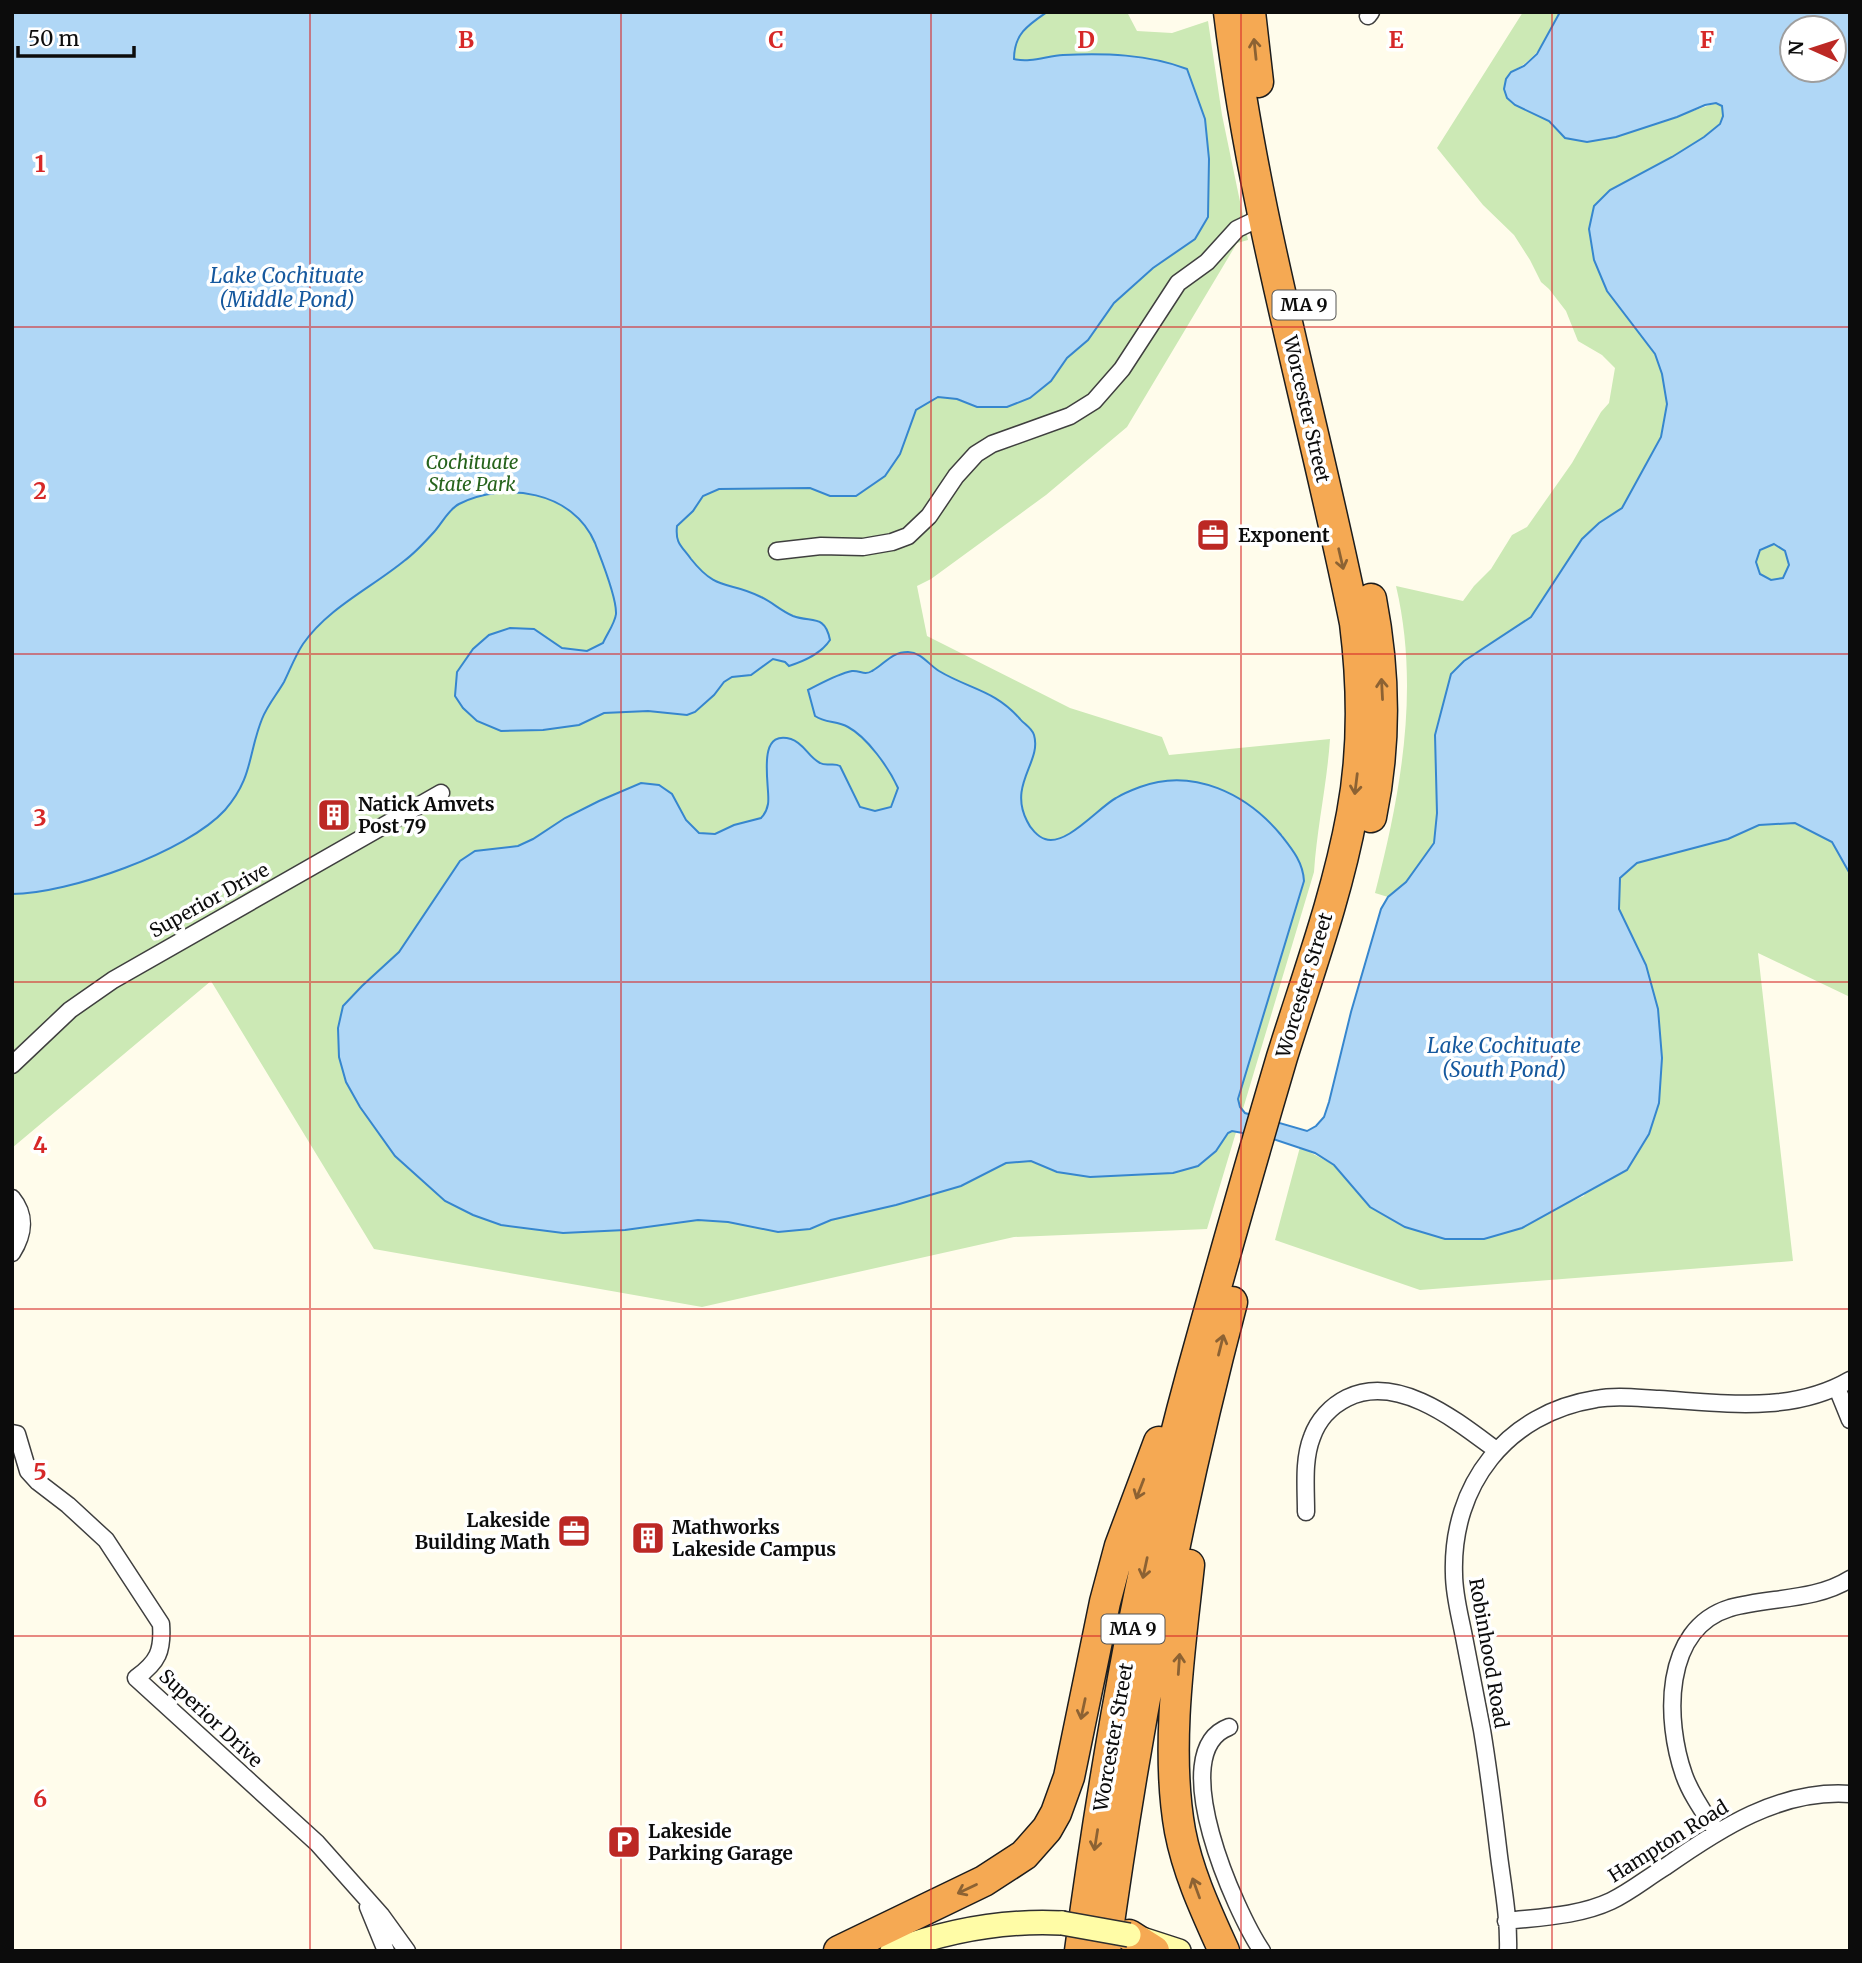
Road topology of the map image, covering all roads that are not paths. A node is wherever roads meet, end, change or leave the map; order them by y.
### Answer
1 (1229, 12) edge
2 (1250, 12) edge
3 (1264, 216) junction
4 (777, 551) dead end
5 (441, 793) dead end
6 (12, 1065) edge
7 (1277, 1109) junction
8 (1266, 1146) junction
9 (12, 1198) edge
10 (12, 1253) edge
11 (1209, 1311) junction
12 (1843, 1384) edge
13 (1205, 1412) junction
14 (1850, 1420) edge
15 (12, 1433) edge
16 (1496, 1450) junction
17 (1306, 1512) dead end
18 (1850, 1579) edge
19 (1229, 1727) dead end
20 (1850, 1794) edge
21 (1716, 1831) junction
22 (361, 1892) junction
23 (1507, 1921) junction
24 (1117, 1943) edge
25 (386, 1951) edge
26 (407, 1951) edge
27 (839, 1951) edge
28 (891, 1951) edge
29 (1080, 1951) edge
30 (1154, 1951) edge
31 (1179, 1951) edge
32 (1224, 1951) edge
33 (1262, 1951) edge
34 (1508, 1951) edge

1 - 3 highway, Worcester Street / MA 9
7 -> 2 highway, Worcester Street / MA 9
3 - 4 street
3 -> 7 highway, Worcester Street / MA 9
5 - 6 street, Superior Drive
7 - 8 highway, Worcester Street / MA 9
8 - 11 highway, Worcester Street / MA 9
13 -> 8 highway, Worcester Street / MA 9
9 - 10 street
11 -> 27 highway
11 -> 29 highway, Worcester Street / MA 9
12 - 14 street
12 - 16 street, Robinhood Road
13 - 24 highway, Worcester Street / MA 9
32 -> 13 highway
15 - 22 street, Superior Drive
16 - 17 street
16 - 23 street, Robinhood Road
18 - 21 street
19 - 33 street
20 - 21 street, Hampton Road
21 - 23 street, Hampton Road
22 - 25 street, Superior Drive
22 - 26 street, Superior Drive
23 - 34 street, Robinhood Road
24 - 28 main road, bridge
24 - 30 highway
24 - 31 main road

